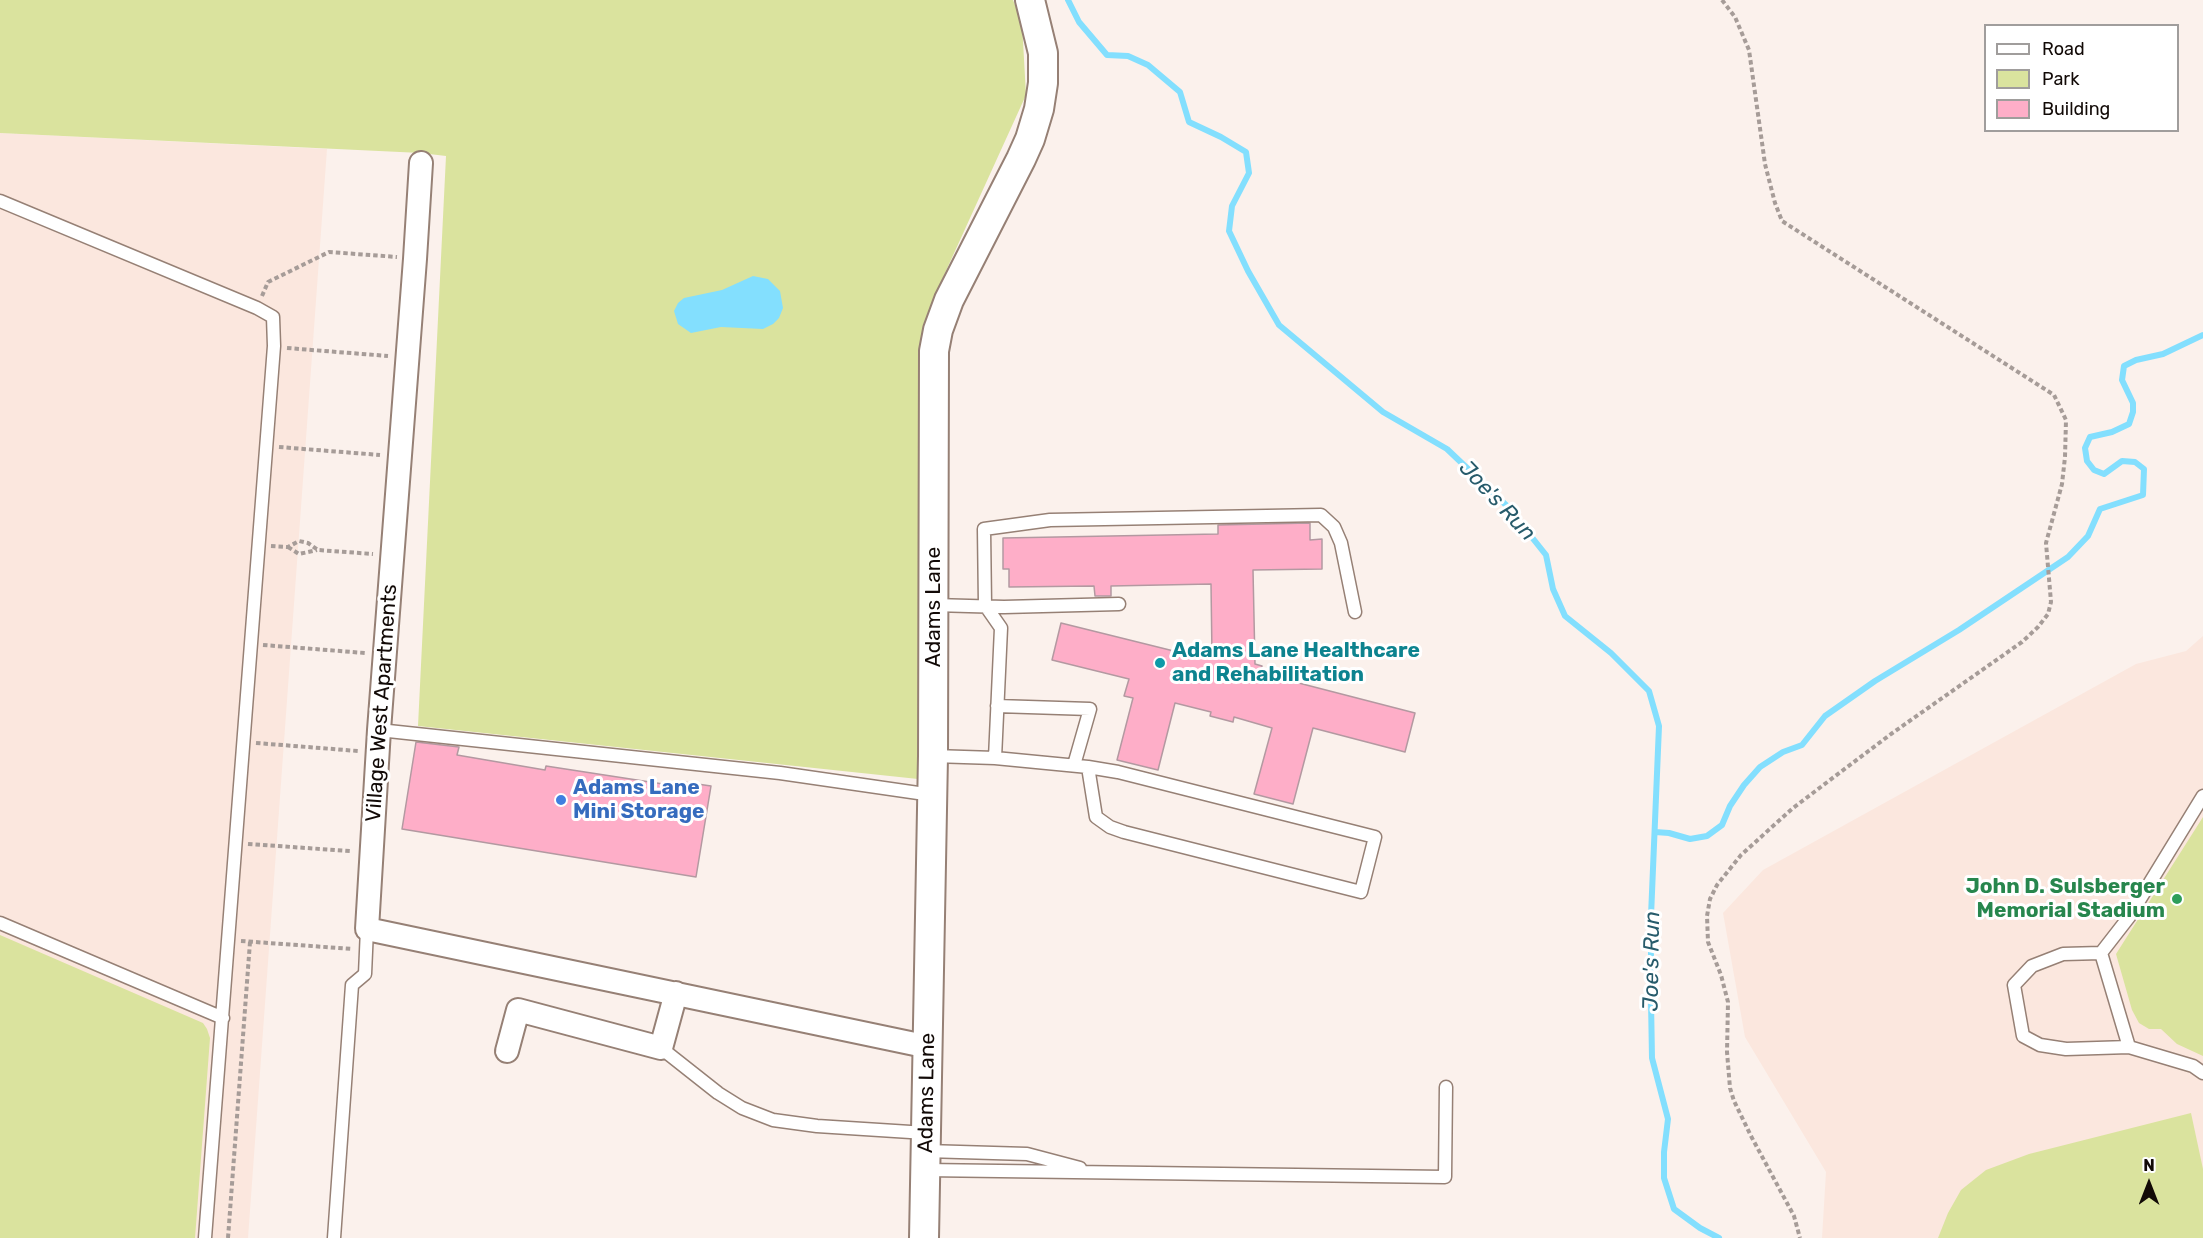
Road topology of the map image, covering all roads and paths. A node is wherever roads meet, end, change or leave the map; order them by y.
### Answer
1 (1030, 0) edge
2 (1722, 0) edge
3 (421, 163) dead end
4 (0, 201) edge
5 (415, 259) junction
6 (257, 308) junction
7 (274, 346) junction
8 (388, 356) dead end
9 (266, 446) junction
10 (380, 455) dead end
11 (258, 545) junction
12 (288, 547) junction
13 (318, 550) junction
14 (373, 554) dead end
15 (1119, 603) dead end
16 (934, 605) junction
17 (985, 605) junction
18 (1355, 612) dead end
19 (251, 644) junction
20 (365, 653) dead end
21 (997, 706) junction
22 (379, 730) junction
23 (243, 742) junction
24 (358, 751) dead end
25 (933, 756) junction
26 (995, 758) junction
27 (1074, 765) junction
28 (1088, 766) junction
29 (932, 795) junction
30 (2203, 796) edge
31 (236, 843) junction
32 (350, 852) dead end
33 (0, 923) edge
34 (366, 939) junction
35 (228, 940) junction
36 (250, 942) junction
37 (2101, 953) junction
38 (676, 993) junction
39 (223, 1018) junction
40 (928, 1047) junction
41 (2129, 1047) junction
42 (661, 1048) junction
43 (507, 1051) dead end
44 (2203, 1073) edge
45 (1446, 1087) dead end
46 (926, 1151) junction
47 (1093, 1172) junction
48 (205, 1238) edge
49 (228, 1238) edge
50 (334, 1238) edge
51 (924, 1238) edge
52 (1800, 1238) edge

1 - 16 street, Adams Lane
2 - 52 path
3 - 5 street, Village West Apartments
4 - 6 lane
5 - 6 path
5 - 22 street, Village West Apartments
6 - 7 lane
7 - 8 path
7 - 9 lane
9 - 10 path
9 - 11 lane
11 - 12 path
11 - 19 lane
12 - 13 path
12 - 13 path
13 - 14 path
15 - 17 lane
16 - 17 lane
16 - 25 street, Adams Lane
17 - 18 lane
17 - 21 lane
19 - 20 path
19 - 23 lane
21 - 26 lane
21 - 27 lane
22 - 29 lane
22 - 34 street, Village West Apartments
23 - 24 path
23 - 31 lane
25 - 26 lane
25 - 29 street, Adams Lane
26 - 27 lane
27 - 28 lane
28 - 28 lane
29 - 40 street, Adams Lane
30 - 37 lane
31 - 32 path
31 - 35 lane
33 - 39 lane
34 - 36 path
34 - 38 street
34 - 50 lane
35 - 36 path
35 - 39 lane
36 - 49 path
37 - 41 lane
37 - 41 lane
38 - 40 street
38 - 42 street
39 - 48 lane
40 - 46 street, Adams Lane
41 - 44 lane
42 - 43 street
42 - 46 lane
45 - 47 lane
46 - 47 lane
46 - 47 lane
46 - 51 street, Adams Lane

